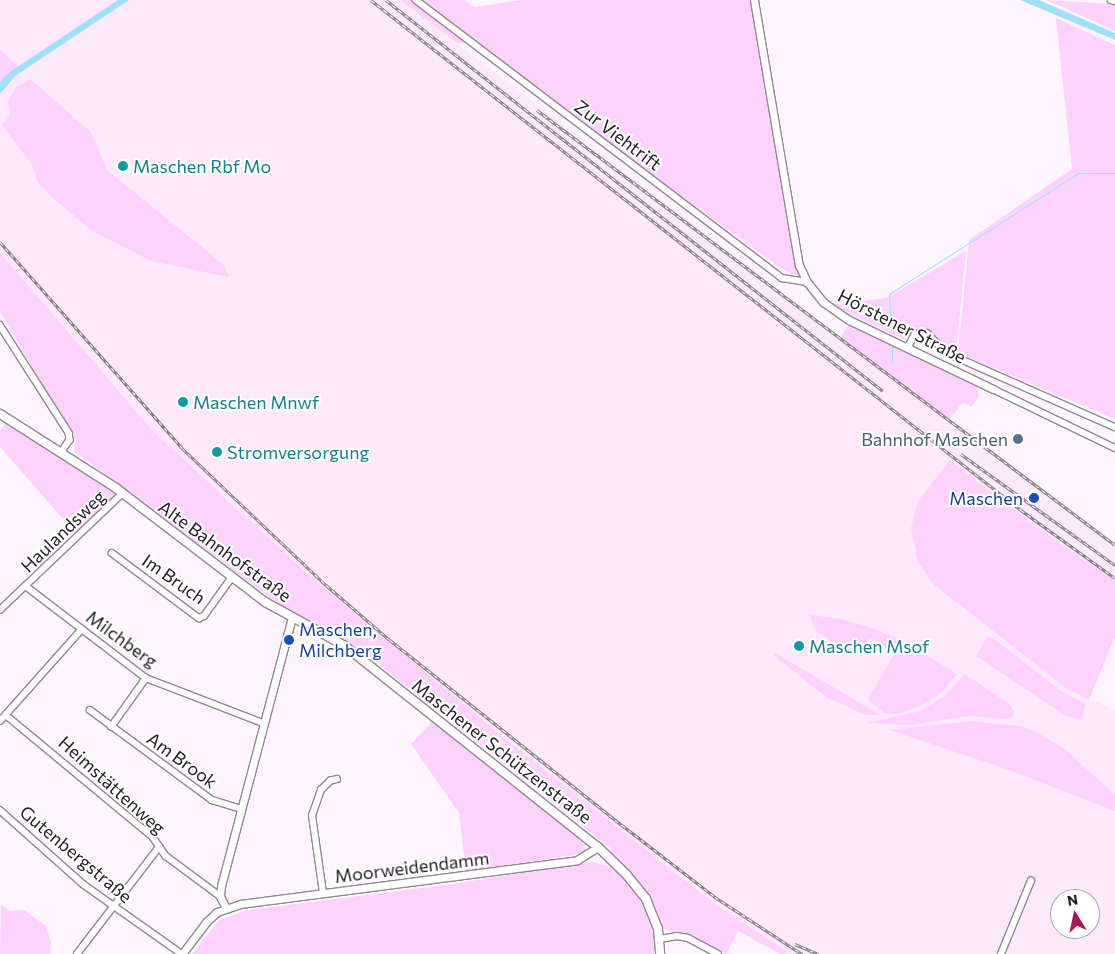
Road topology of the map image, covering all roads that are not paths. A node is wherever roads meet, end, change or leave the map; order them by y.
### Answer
1 (416, 0) edge
2 (754, 0) edge
3 (1111, 0) edge
4 (1115, 1) edge
5 (807, 282) junction
6 (0, 325) edge
7 (908, 347) junction
8 (993, 389) joint
9 (0, 414) edge
10 (1115, 427) edge
11 (1115, 448) edge
12 (62, 452) junction
13 (123, 494) junction
14 (112, 553) dead end
15 (232, 576) junction
16 (27, 587) junction
17 (0, 610) edge
18 (292, 618) junction
19 (82, 630) junction
20 (146, 678) junction
21 (90, 710) dead end
22 (6, 715) junction
23 (0, 721) edge
24 (263, 723) junction
25 (111, 727) junction
26 (338, 779) dead end
27 (241, 809) junction
28 (0, 810) edge
29 (159, 847) junction
30 (598, 847) junction
31 (1031, 881) dead end
32 (323, 894) junction
33 (220, 896) junction
34 (114, 908) junction
35 (226, 908) junction
36 (660, 938) junction
37 (77, 954) edge
38 (182, 954) edge
39 (660, 954) edge
40 (718, 954) edge
41 (1001, 954) edge

1 - 5 street, Zur Viehtrift
2 - 5 street, Hörstener Straße
3 - 4 street
5 - 7 street, Hörstener Straße
6 - 12 street
7 - 8 street, Hörstener Straße
7 - 10 street
8 - 11 street, Hörstener Straße
9 - 12 main road, Alte Bahnhofstraße
12 - 13 main road, Alte Bahnhofstraße
13 - 15 main road, Alte Bahnhofstraße
13 - 16 street, Haulandsweg
14 - 15 street, Im Bruch
15 - 18 main road, Alte Bahnhofstraße
16 - 17 street, Haulandsweg
16 - 19 street, Milchberg
18 - 24 street, Alte Bahnhofstraße
18 - 30 main road, Maschener Schützenstraße
19 - 20 street, Milchberg
19 - 22 street
20 - 24 street, Milchberg
20 - 25 street
21 - 25 street, Am Brook
22 - 23 street
22 - 29 street, Heimstättenweg
24 - 27 street, Alte Bahnhofstraße
25 - 27 street, Am Brook
26 - 32 street
27 - 33 street, Alte Bahnhofstraße
28 - 34 street, Gutenbergstraße
29 - 33 street, Heimstättenweg
29 - 34 street
30 - 32 street, Moorweidendamm
30 - 36 main road, Maschener Schützenstraße
31 - 41 street
32 - 35 street, Moorweidendamm
33 - 35 street
34 - 37 street
34 - 38 street, Gutenbergstraße
35 - 38 street
36 - 39 main road, Maschener Schützenstraße
36 - 40 street

